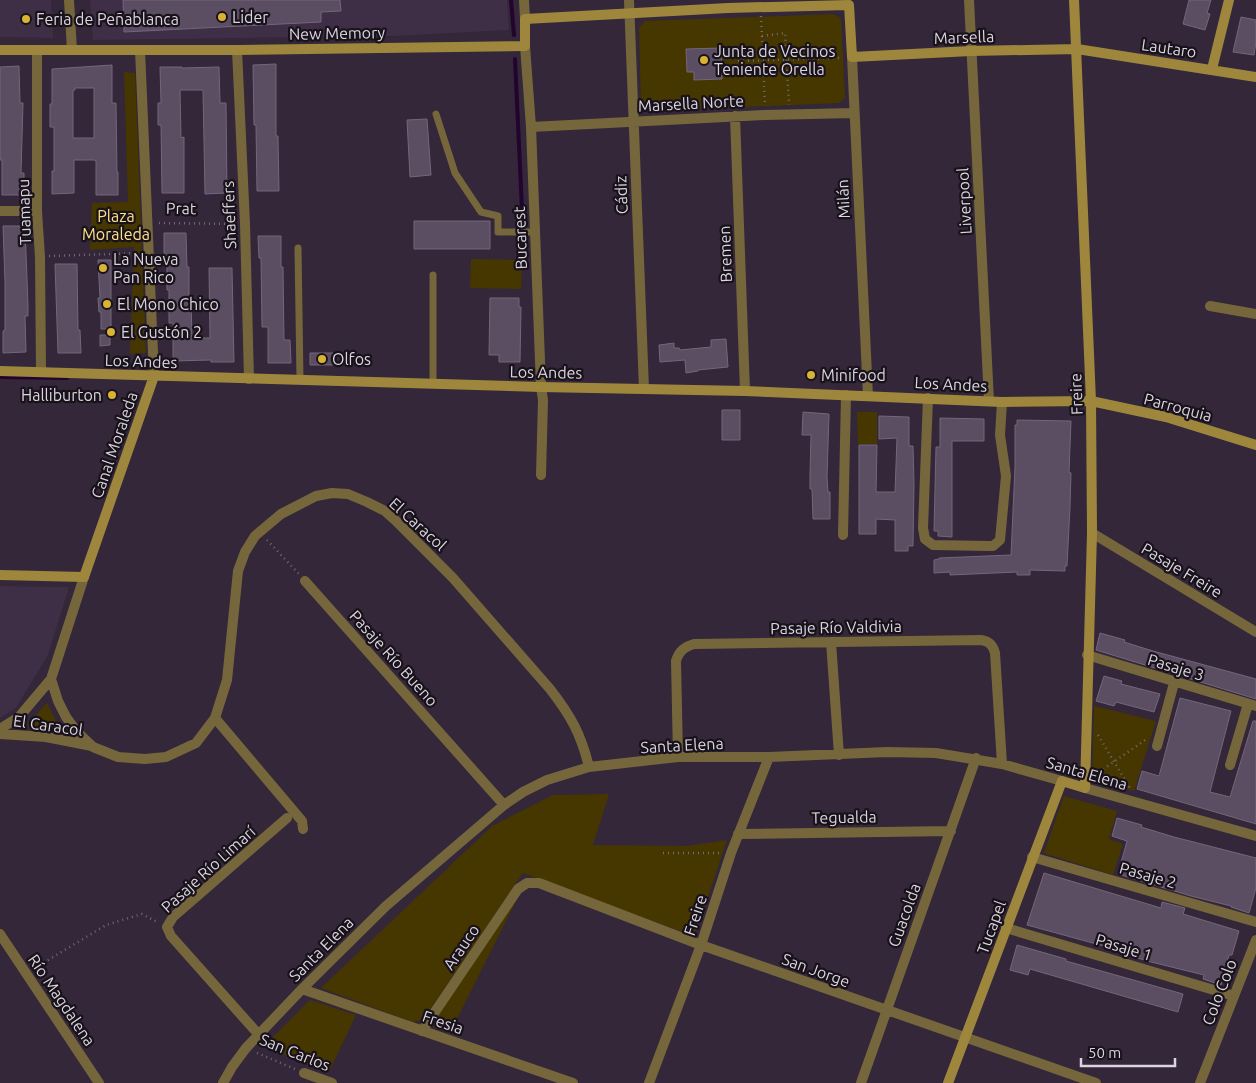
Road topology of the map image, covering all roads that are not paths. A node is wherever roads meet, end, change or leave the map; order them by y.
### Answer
1 (69, 0) edge
2 (524, 0) edge
3 (629, 0) edge
4 (969, 0) edge
5 (1074, 0) edge
6 (1229, 0) edge
7 (849, 2) edge
8 (728, 4) edge
9 (629, 13) junction
10 (525, 19) junction
11 (525, 46) junction
12 (1076, 49) junction
13 (0, 50) edge
14 (37, 50) junction
15 (72, 50) junction
16 (140, 50) junction
17 (237, 50) junction
18 (971, 51) junction
19 (852, 57) junction
20 (1212, 69) junction
21 (1256, 77) edge
22 (436, 114) dead end
23 (854, 114) junction
24 (734, 116) junction
25 (632, 121) junction
26 (531, 127) junction
27 (0, 211) edge
28 (37, 212) junction
29 (535, 232) junction
30 (298, 248) dead end
31 (433, 275) dead end
32 (1210, 306) dead end
33 (1256, 314) edge
34 (0, 370) edge
35 (41, 372) junction
36 (154, 376) junction
37 (249, 379) junction
38 (300, 380) junction
39 (433, 383) junction
40 (541, 387) junction
41 (644, 389) junction
42 (746, 391) junction
43 (846, 395) junction
44 (868, 396) junction
45 (928, 398) junction
46 (989, 401) junction
47 (1091, 401) junction
48 (1002, 402) junction
49 (1256, 446) edge
50 (541, 475) dead end
51 (1092, 533) junction
52 (843, 535) dead end
53 (0, 575) edge
54 (84, 577) junction
55 (306, 581) road end
56 (1256, 632) edge
57 (831, 642) junction
58 (1087, 655) junction
59 (51, 679) junction
60 (1174, 683) junction
61 (1252, 705) edge
62 (215, 718) junction
63 (0, 729) edge
64 (0, 734) edge
65 (1156, 746) dead end
66 (92, 747) junction
67 (839, 755) junction
68 (678, 757) junction
69 (769, 757) junction
70 (976, 758) junction
71 (1002, 764) junction
72 (1230, 765) dead end
73 (589, 767) junction
74 (1062, 781) junction
75 (1085, 788) junction
76 (504, 804) junction
77 (287, 818) dead end
78 (303, 830) dead end
79 (951, 831) junction
80 (738, 834) junction
81 (1256, 836) edge
82 (1032, 857) junction
83 (527, 883) joint
84 (1256, 922) edge
85 (1006, 928) junction
86 (0, 934) edge
87 (1256, 940) edge
88 (701, 945) junction
89 (302, 989) junction
90 (1234, 996) junction
91 (886, 1010) junction
92 (422, 1031) junction
93 (259, 1036) junction
94 (966, 1037) junction
95 (304, 1073) road end
96 (99, 1083) edge
97 (224, 1083) edge
98 (332, 1083) edge
99 (573, 1083) edge
100 (649, 1083) edge
101 (861, 1083) edge
102 (948, 1083) edge
103 (1096, 1083) edge
104 (1200, 1083) edge

1 - 15 street
2 - 10 street, Bucarest
3 - 9 street, Cádiz
4 - 18 street, Liverpool
5 - 12 street, Freire
6 - 20 street
7 - 8 street
7 - 19 street, Milán
8 - 9 street
9 - 10 street
9 - 25 street, Cádiz
10 - 11 street, Bucarest
11 - 17 street, New Memory
11 - 26 street, Bucarest
12 - 18 street, Marsella
12 - 20 street, Lautaro
12 - 47 street, Freire
13 - 14 street, New Memory
14 - 15 street, New Memory
14 - 28 street, Tuamapu
15 - 16 street, New Memory
16 - 17 street, New Memory
16 - 36 street, Canal Moraleda
17 - 37 street, Shaeffers
18 - 19 street, Marsella
18 - 46 street, Liverpool
19 - 23 street, Milán
20 - 21 street, Lautaro
22 - 29 lane
23 - 24 street, Marsella Norte
23 - 44 street, Milán
24 - 25 street, Marsella Norte
24 - 42 street, Bremen
25 - 26 street, Marsella Norte
25 - 41 street, Cádiz
26 - 29 street, Bucarest
27 - 28 street
28 - 35 street, Tuamapu
29 - 40 street, Bucarest
30 - 38 lane
31 - 39 lane
32 - 33 street
34 - 35 street, Los Andes
35 - 36 street, Los Andes
36 - 37 street, Los Andes
36 - 54 street, Canal Moraleda
37 - 38 street, Los Andes
38 - 39 street, Los Andes
39 - 40 street, Los Andes
40 - 41 street, Los Andes
40 - 50 street, Bucarest
41 - 42 street, Los Andes
42 - 43 street, Los Andes
43 - 44 street, Los Andes
43 - 52 street
44 - 45 street, Los Andes
45 - 46 street, Los Andes
45 - 48 street
46 - 48 street, Los Andes
47 - 48 street, Los Andes
47 - 49 street, Parroquia
47 - 51 street, Freire
51 - 56 street, Pasaje Freire
51 - 58 street, Freire
53 - 54 street
54 - 59 street, Canal Moraleda
55 - 76 street, Pasaje Río Bueno
57 - 67 street
57 - 68 street, Pasaje Río Valdivia
57 - 71 street, Pasaje Río Valdivia
58 - 60 street, Pasaje 3
58 - 75 street, Freire
59 - 63 street, Canal Moraleda
59 - 66 street, El Caracol
60 - 61 street, Pasaje 3
60 - 65 street
61 - 72 street
62 - 66 street, El Caracol
62 - 73 street, El Caracol
62 - 78 street
64 - 66 street, El Caracol
67 - 69 street, Santa Elena
67 - 70 street, Santa Elena
68 - 69 street, Santa Elena
68 - 73 street, Santa Elena
69 - 80 street, Freire
70 - 71 street, Santa Elena
70 - 79 street, Guacolda
71 - 74 street, Santa Elena
73 - 76 street, Santa Elena
74 - 75 street, Santa Elena
74 - 82 street, Tucapel
75 - 81 street, Santa Elena
76 - 89 street, Santa Elena
77 - 93 street, Pasaje Río Limarí
79 - 80 street, Tegualda
79 - 91 street, Guacolda
80 - 88 street, Freire
82 - 84 street, Pasaje 2
82 - 85 street, Tucapel
83 - 88 street, San Jorge
83 - 92 street, Arauco
85 - 90 street, Pasaje 1
85 - 94 street, Tucapel
86 - 96 street, Río Magdalena
87 - 90 street, Colo Colo
88 - 91 street, San Jorge
88 - 100 street, Freire
89 - 92 street, Fresia
89 - 93 street, Santa Elena
90 - 104 street, Colo Colo
91 - 94 street, San Jorge
91 - 101 street, Guacolda
92 - 99 street, Fresia
93 - 97 street, Santa Elena
94 - 102 street, Tucapel
94 - 103 street, San Jorge
95 - 98 street, San Carlos

